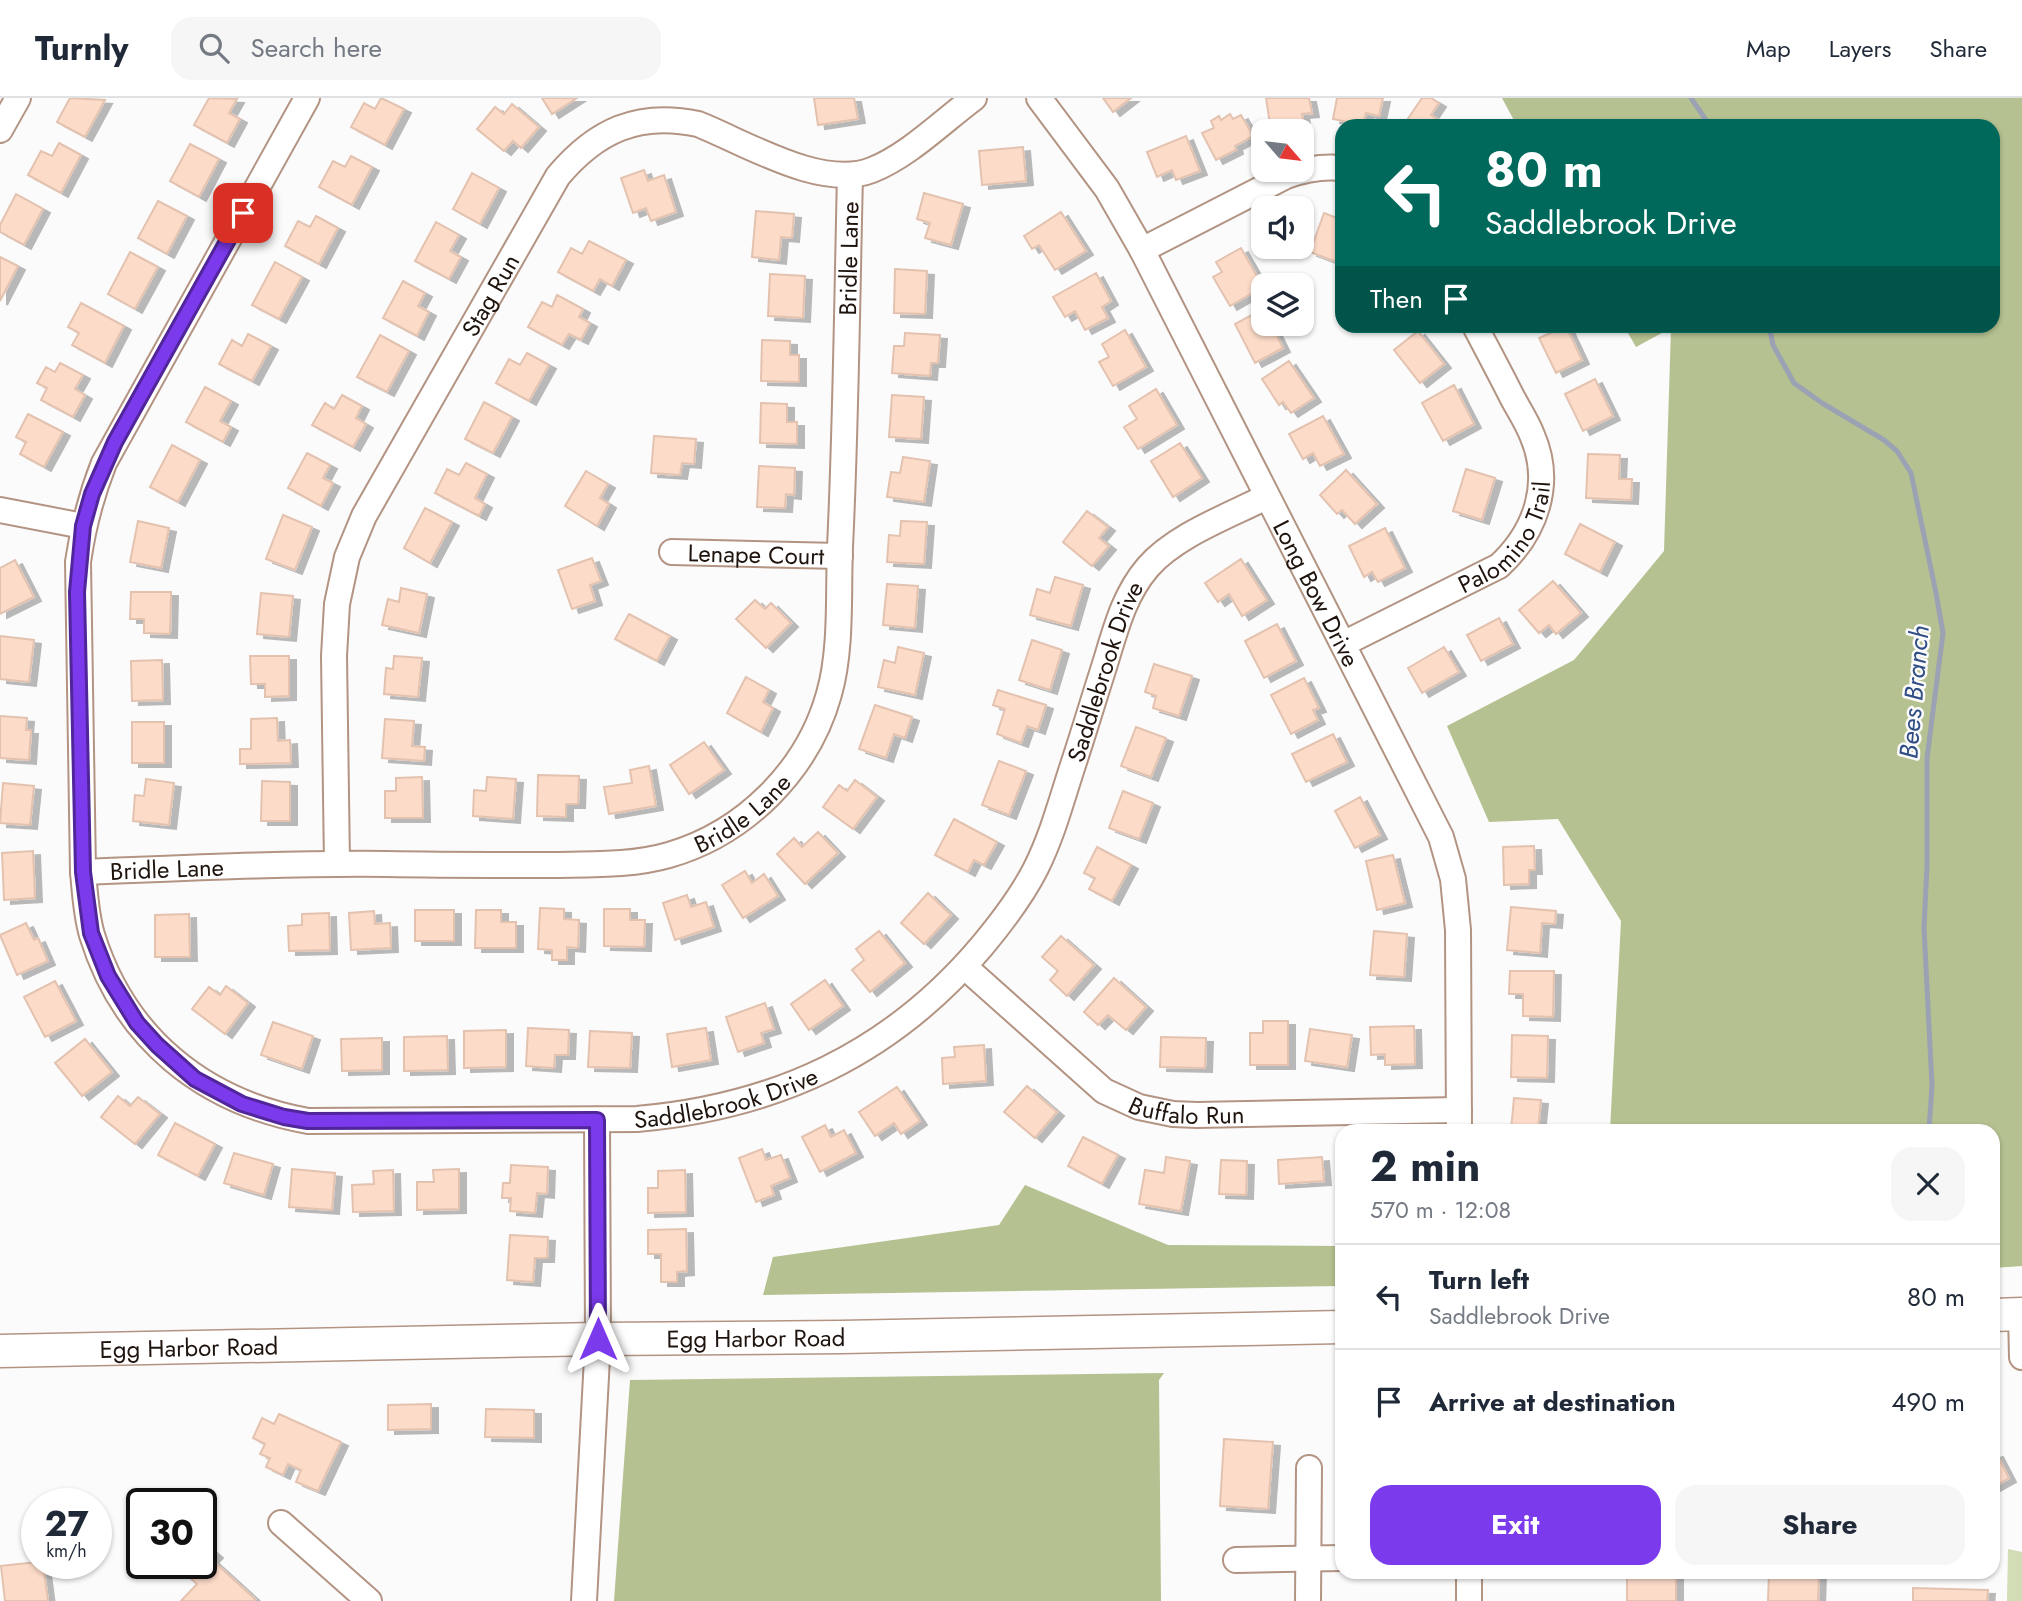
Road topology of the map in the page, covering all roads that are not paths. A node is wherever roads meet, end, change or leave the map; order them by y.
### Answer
1 (18, 98) edge
2 (307, 98) edge
3 (974, 98) edge
4 (1038, 98) edge
5 (0, 130) edge
6 (1335, 167) edge
7 (850, 176) junction
8 (1142, 250) junction
9 (1479, 333) edge
10 (1266, 496) junction
11 (0, 510) edge
12 (83, 526) junction
13 (672, 552) dead end
14 (840, 556) junction
15 (1343, 644) junction
16 (337, 864) junction
17 (83, 872) junction
18 (965, 967) junction
19 (597, 1120) junction
20 (1459, 1120) edge
21 (2012, 1314) edge
22 (1335, 1327) edge
23 (598, 1339) junction
24 (0, 1351) edge
25 (2022, 1357) edge
26 (1309, 1468) dead end
27 (281, 1523) dead end
28 (1335, 1558) edge
29 (1308, 1559) junction
30 (1236, 1560) dead end
31 (1469, 1579) edge
32 (369, 1601) edge
33 (584, 1601) edge
34 (1308, 1601) edge
35 (1469, 1601) edge

1 - 5 street
2 - 12 street, Saddlebrook Drive
3 - 7 street, Stag Run
4 - 8 street, Long Bow Drive
6 - 8 street
7 - 14 street, Bridle Lane
7 - 16 street, Stag Run
8 - 10 street, Long Bow Drive
9 - 15 street, Palomino Trail
10 - 15 street, Long Bow Drive
10 - 18 street, Saddlebrook Drive
11 - 12 street
12 - 17 street, Saddlebrook Drive
13 - 14 street, Lenape Court
14 - 16 street, Bridle Lane
15 - 20 street, Long Bow Drive
16 - 17 street, Bridle Lane
17 - 19 street, Saddlebrook Drive
18 - 19 street, Saddlebrook Drive
18 - 20 street, Buffalo Run
19 - 23 street
21 - 25 street
22 - 23 main road, Egg Harbor Road
23 - 24 main road, Egg Harbor Road
23 - 33 street
26 - 29 street
27 - 32 street
28 - 29 street
29 - 30 street
29 - 34 street
31 - 35 street

